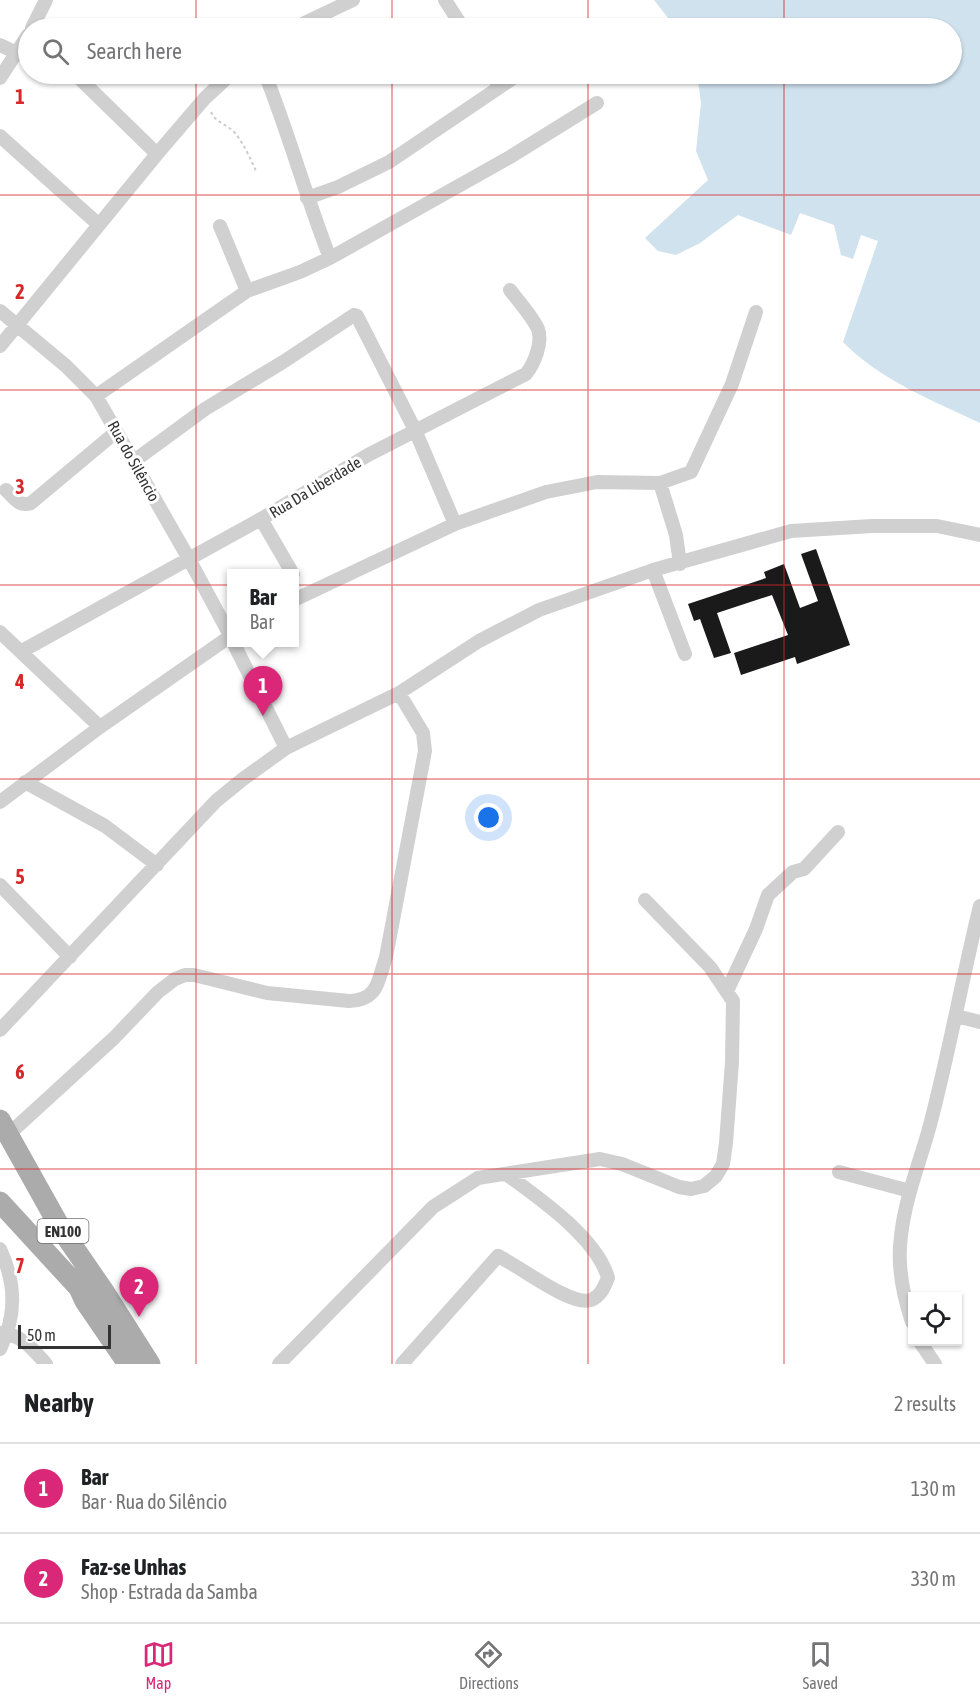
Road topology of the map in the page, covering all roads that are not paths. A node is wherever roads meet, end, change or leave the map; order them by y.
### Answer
1 (46, 0) edge
2 (353, 0) edge
3 (445, 0) edge
4 (37, 18) edge
5 (315, 18) edge
6 (457, 18) edge
7 (0, 45) edge
8 (17, 53) joint
9 (0, 78) edge
10 (85, 84) edge
11 (220, 84) edge
12 (269, 84) edge
13 (498, 84) edge
14 (504, 84) edge
15 (500, 87) junction
16 (597, 103) dead end
17 (0, 136) edge
18 (157, 154) junction
19 (307, 198) junction
20 (98, 224) junction
21 (220, 226) dead end
22 (330, 258) junction
23 (510, 290) dead end
24 (247, 291) junction
25 (0, 311) edge
26 (756, 312) dead end
27 (16, 326) junction
28 (0, 346) edge
29 (96, 396) junction
30 (415, 430) junction
31 (117, 432) junction
32 (134, 461) junction
33 (660, 483) junction
34 (6, 490) dead end
35 (261, 519) junction
36 (454, 524) junction
37 (980, 536) edge
38 (189, 559) junction
39 (680, 564) junction
40 (290, 569) edge
41 (653, 570) junction
42 (300, 598) edge
43 (227, 630) edge
44 (0, 632) edge
45 (227, 641) edge
46 (236, 647) edge
47 (22, 651) junction
48 (685, 654) dead end
49 (399, 693) junction
50 (100, 727) junction
51 (286, 748) junction
52 (25, 782) junction
53 (0, 802) edge
54 (838, 832) dead end
55 (157, 865) junction
56 (0, 885) edge
57 (645, 900) dead end
58 (980, 906) edge
59 (69, 957) junction
60 (727, 991) junction
61 (956, 1016) junction
62 (980, 1022) edge
63 (0, 1030) edge
64 (3, 1133) edge
65 (839, 1172) dead end
66 (506, 1174) junction
67 (910, 1191) junction
68 (0, 1202) edge
69 (0, 1249) edge
70 (908, 1307) edge
71 (4, 1333) edge
72 (924, 1346) edge
73 (0, 1349) edge
74 (46, 1364) edge
75 (128, 1364) edge
76 (150, 1364) edge
77 (279, 1364) edge
78 (402, 1364) edge
79 (935, 1364) edge

1 - 4 street
2 - 5 street
3 - 6 street
7 - 8 street
8 - 9 street
10 - 18 street
11 - 18 street
12 - 19 street
13 - 15 street
14 - 15 street
15 - 19 street
16 - 22 street
17 - 20 street
18 - 20 street
19 - 22 street
20 - 27 street
21 - 24 street
22 - 24 street
23 - 30 street, Rua Da Liberdade
24 - 29 street
25 - 27 street, Rua do Silêncio
26 - 33 street
27 - 28 street
27 - 29 street, Rua do Silêncio
29 - 31 street, Rua do Silêncio
30 - 32 street
30 - 35 street, Rua Da Liberdade
30 - 36 street
31 - 32 street, Rua do Silêncio
31 - 34 street
32 - 38 street, Rua do Silêncio
33 - 36 street
33 - 39 street
35 - 38 street, Rua Da Liberdade
35 - 40 street
36 - 42 street
37 - 39 street
38 - 43 street, Rua do Silêncio
38 - 47 street, Rua Da Liberdade
39 - 41 street
41 - 48 street
41 - 49 street
44 - 47 street
45 - 50 street
46 - 51 street, Rua do Silêncio
47 - 50 street
49 - 51 street
49 - 64 street
50 - 52 street
51 - 55 street
52 - 53 street
52 - 55 street
54 - 60 street
55 - 59 street
56 - 59 street
57 - 60 street
58 - 61 street
59 - 63 street
60 - 66 street
61 - 62 street
61 - 67 street
64 - 76 main road, EN100
65 - 67 street
66 - 77 street
66 - 78 street
67 - 70 street
68 - 75 main road, EN100
69 - 71 street
71 - 73 street
71 - 74 street
72 - 79 street

